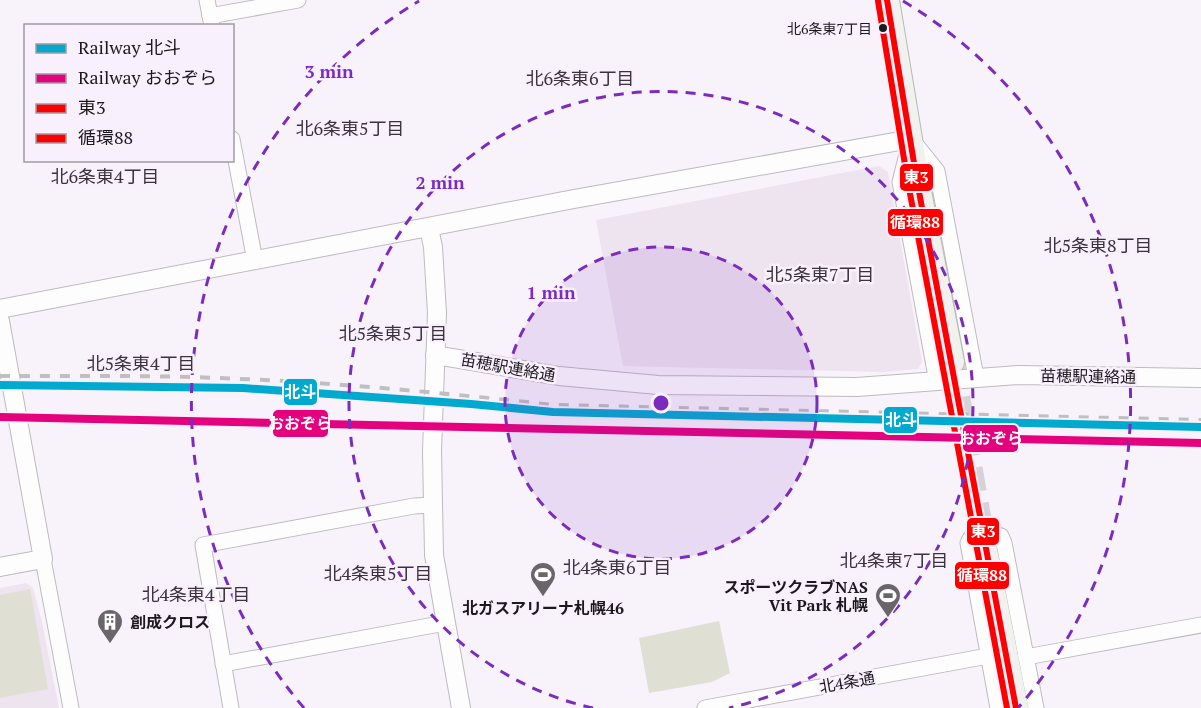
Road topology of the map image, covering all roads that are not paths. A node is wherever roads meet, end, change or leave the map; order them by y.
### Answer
1 (207, 0) edge
2 (298, 0) edge
3 (887, 0) edge
4 (211, 21) edge
5 (911, 139) junction
6 (234, 150) edge
7 (429, 228) junction
8 (255, 261) junction
9 (0, 309) edge
10 (0, 321) edge
11 (435, 354) junction
12 (952, 362) tunnel mouth
13 (976, 377) junction
14 (1201, 378) edge
15 (937, 382) junction
16 (433, 505) junction
17 (984, 545) tunnel mouth
18 (44, 559) junction
19 (0, 567) edge
20 (445, 623) junction
21 (1201, 625) edge
22 (988, 656) junction
23 (1026, 657) junction
24 (223, 664) junction
25 (782, 701) edge
26 (71, 708) edge
27 (231, 708) edge
28 (461, 708) edge
29 (705, 708) edge
30 (998, 708) edge
31 (1016, 708) edge
32 (1036, 708) edge

1 - 4 street
2 - 4 street
3 - 5 main road
5 - 7 street
5 - 12 main road
5 - 13 street
5 - 15 street
6 - 8 street
7 - 8 street
7 - 11 street
8 - 9 street
10 - 18 street
11 - 15 street, 苗穂駅連絡通
11 - 16 street, 苗穂駅連絡通
13 - 14 street, 苗穂駅連絡通
13 - 15 street, 苗穂駅連絡通
16 - 20 street, 苗穂駅連絡通
16 - 24 street
17 - 31 main road
18 - 19 street
18 - 26 street
20 - 24 street
20 - 28 street, 苗穂駅連絡通
21 - 23 street
22 - 23 street
22 - 25 street, 北4条通
22 - 30 street
23 - 32 street
24 - 27 street
25 - 29 street, 北4条通

